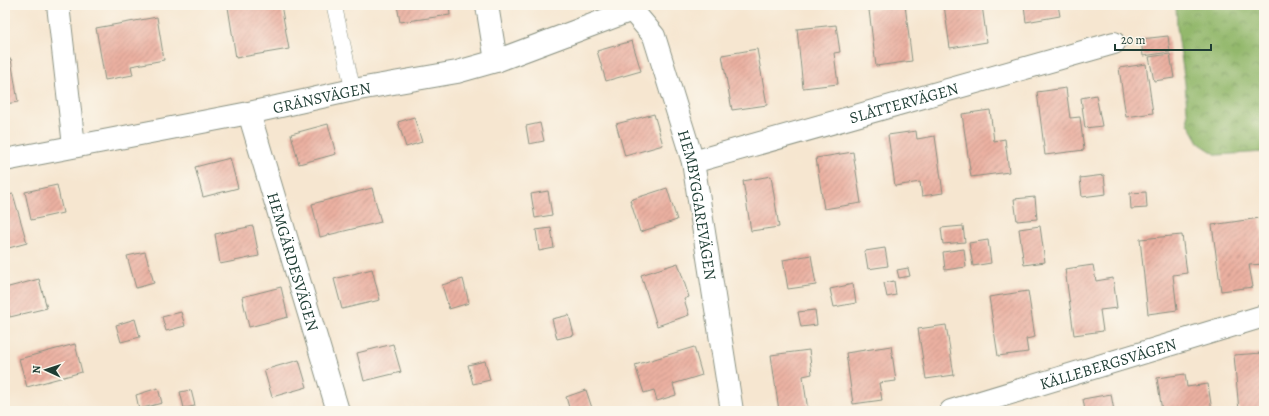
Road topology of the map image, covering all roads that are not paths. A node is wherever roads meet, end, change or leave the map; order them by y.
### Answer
1 (58, 5) edge
2 (334, 5) edge
3 (486, 5) edge
4 (633, 7) edge
5 (1114, 43) dead end
6 (496, 61) junction
7 (353, 90) junction
8 (249, 113) junction
9 (74, 146) junction
10 (5, 160) edge
11 (693, 162) junction
12 (1264, 316) edge
13 (338, 411) edge
14 (732, 411) edge
15 (951, 411) edge

1 - 9 street
2 - 7 lane
3 - 6 street
4 - 6 street, GRÄNSVÄGEN
4 - 11 street, HEMBYGGAREVÄGEN
5 - 11 street, SLÅTTERVÄGEN
6 - 7 street, GRÄNSVÄGEN
7 - 8 street, GRÄNSVÄGEN
8 - 9 street, GRÄNSVÄGEN
8 - 13 street, HEMGÄRDESVÄGEN
9 - 10 street, GRÄNSVÄGEN
11 - 14 street, HEMBYGGAREVÄGEN
12 - 15 street, KÄLLEBERGSVÄGEN

